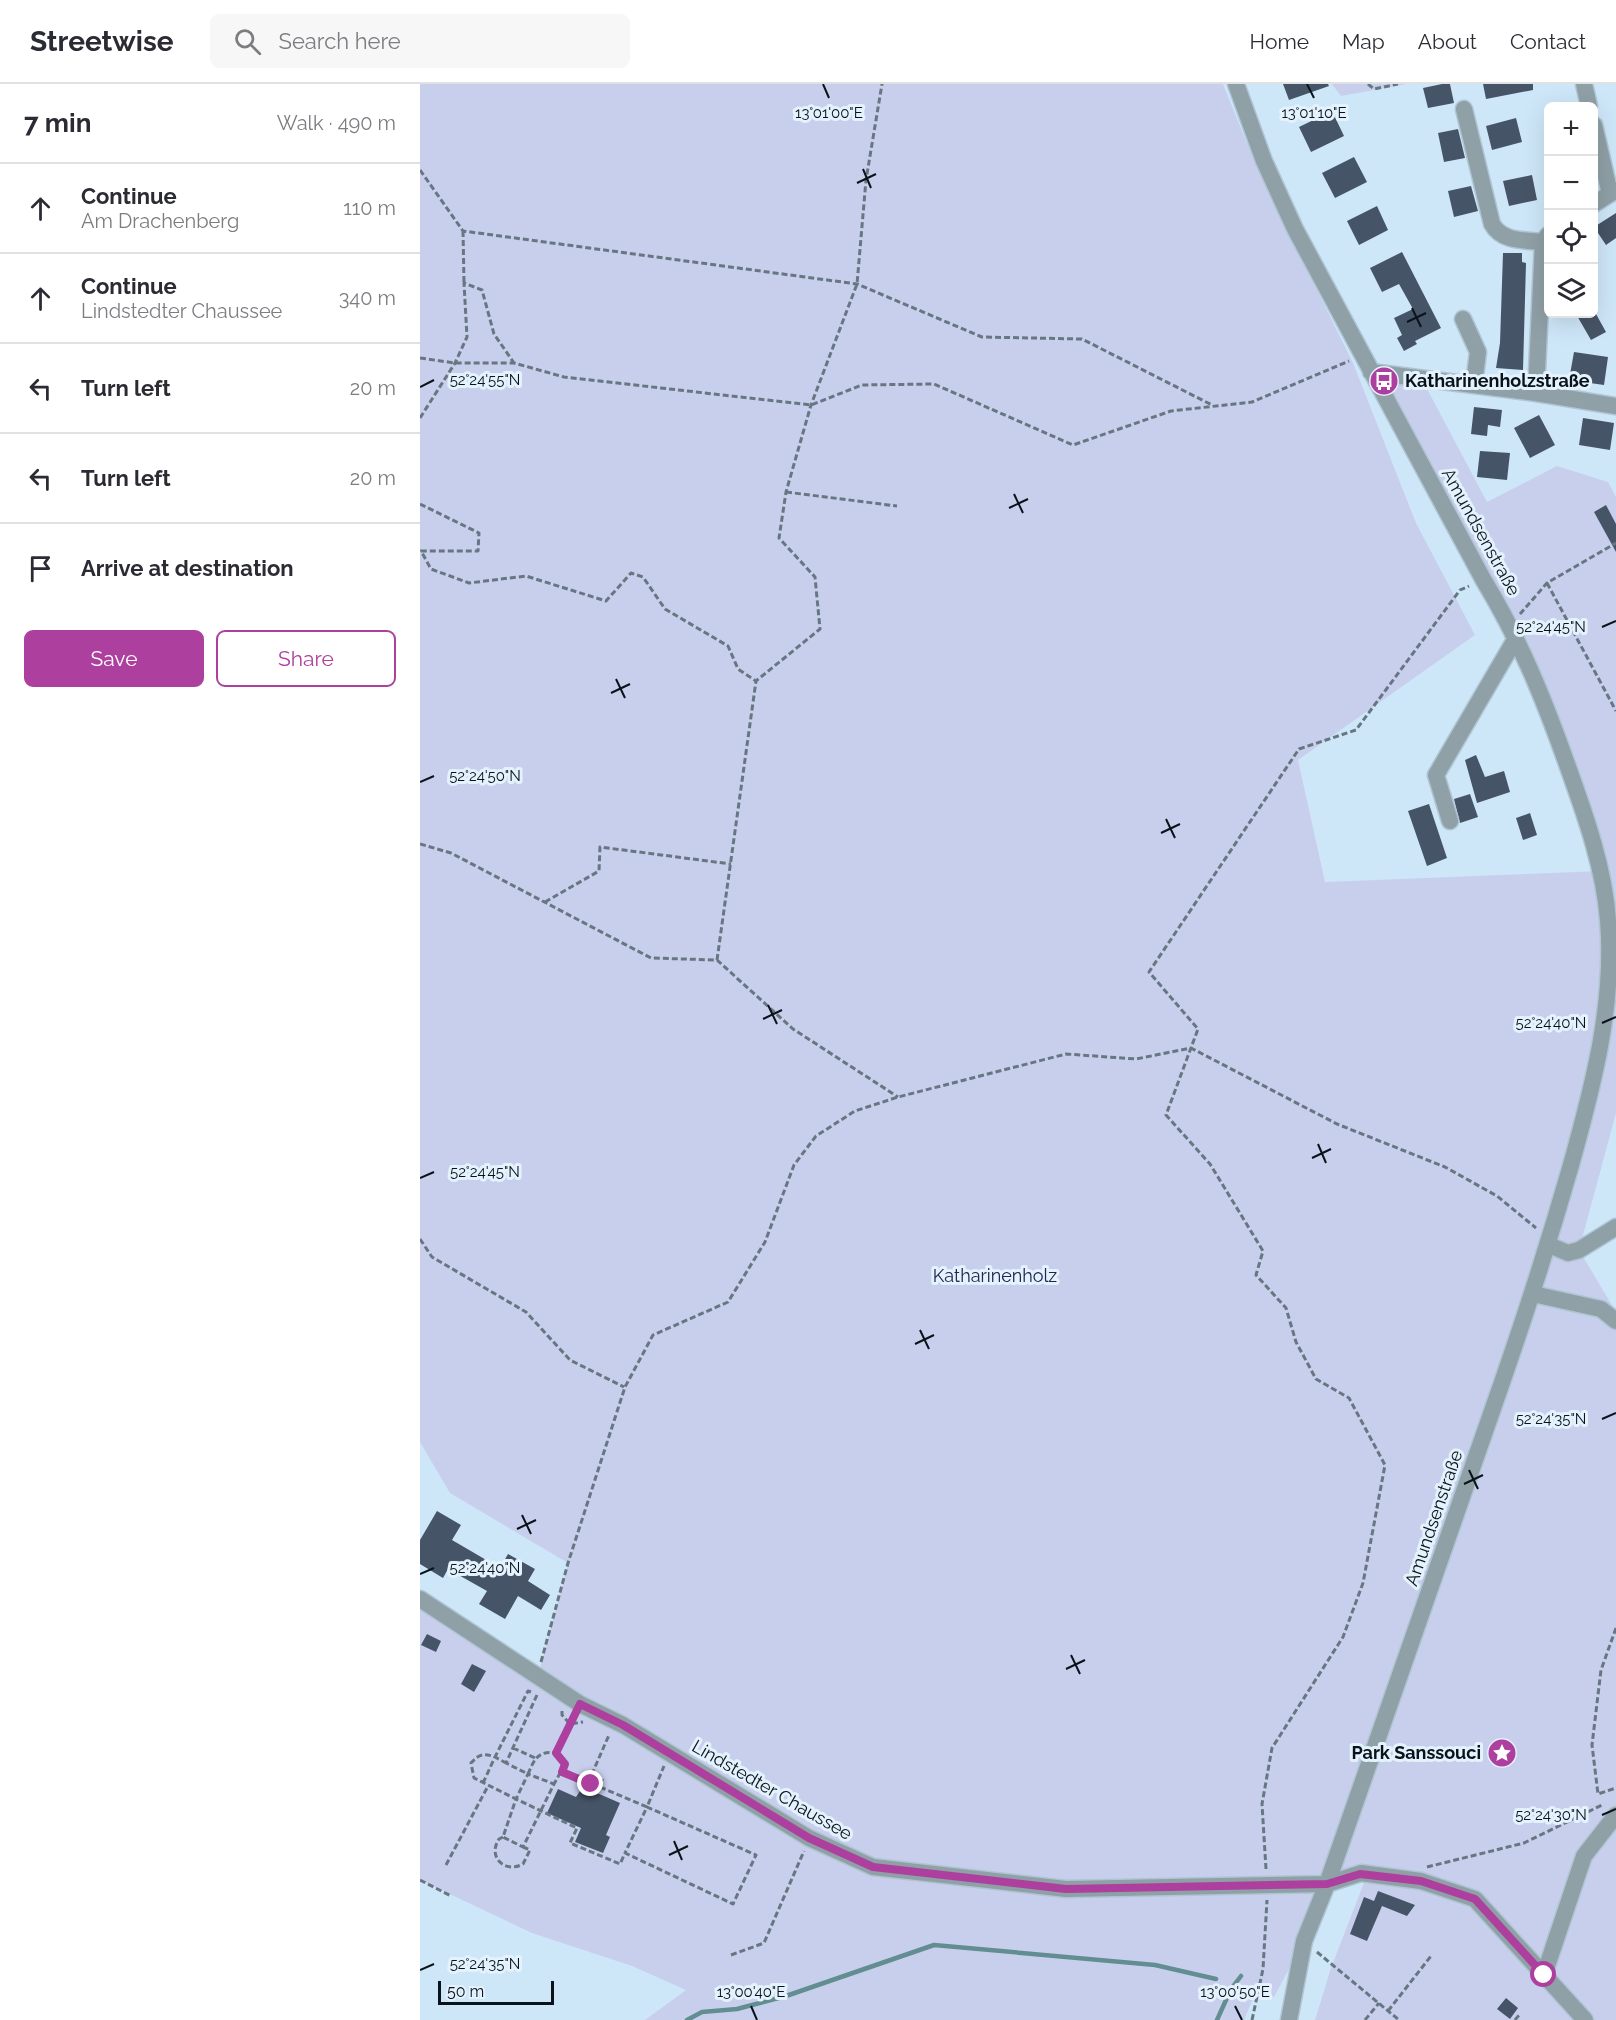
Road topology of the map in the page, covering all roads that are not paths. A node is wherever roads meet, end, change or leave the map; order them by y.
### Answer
1 (1236, 84) edge
2 (1584, 84) edge
3 (1588, 102) edge
4 (1464, 109) dead end
5 (1598, 142) edge
6 (1613, 192) edge
7 (1598, 201) edge
8 (1544, 239) edge
9 (1544, 264) edge
10 (1463, 320) dead end
11 (1371, 372) junction
12 (1474, 384) junction
13 (1536, 393) junction
14 (1616, 406) edge
15 (1514, 632) junction
16 (1450, 821) dead end
17 (1610, 1025) edge
18 (1616, 1227) edge
19 (1550, 1241) junction
20 (1533, 1294) junction
21 (1616, 1321) edge
22 (420, 1599) edge
23 (1611, 1809) edge
24 (1327, 1884) junction
25 (1544, 1975) junction
26 (1288, 2020) edge
27 (1586, 2020) edge

1 - 11 street, Amundsenstraße
2 - 3 street
4 - 8 street
5 - 6 street
6 - 7 street
9 - 13 street
10 - 12 street
11 - 12 street
11 - 15 street, Amundsenstraße
12 - 13 street
13 - 14 street
15 - 16 street
15 - 17 street, Amundsenstraße
17 - 19 street, Amundsenstraße
18 - 19 street
19 - 20 street, Amundsenstraße
20 - 21 street
20 - 24 street, Amundsenstraße
22 - 24 street, Lindstedter Chaussee
23 - 25 street
24 - 25 street, Lindstedter Chaussee
24 - 26 street, Amundsenstraße
25 - 27 street, Lindstedter Chaussee

